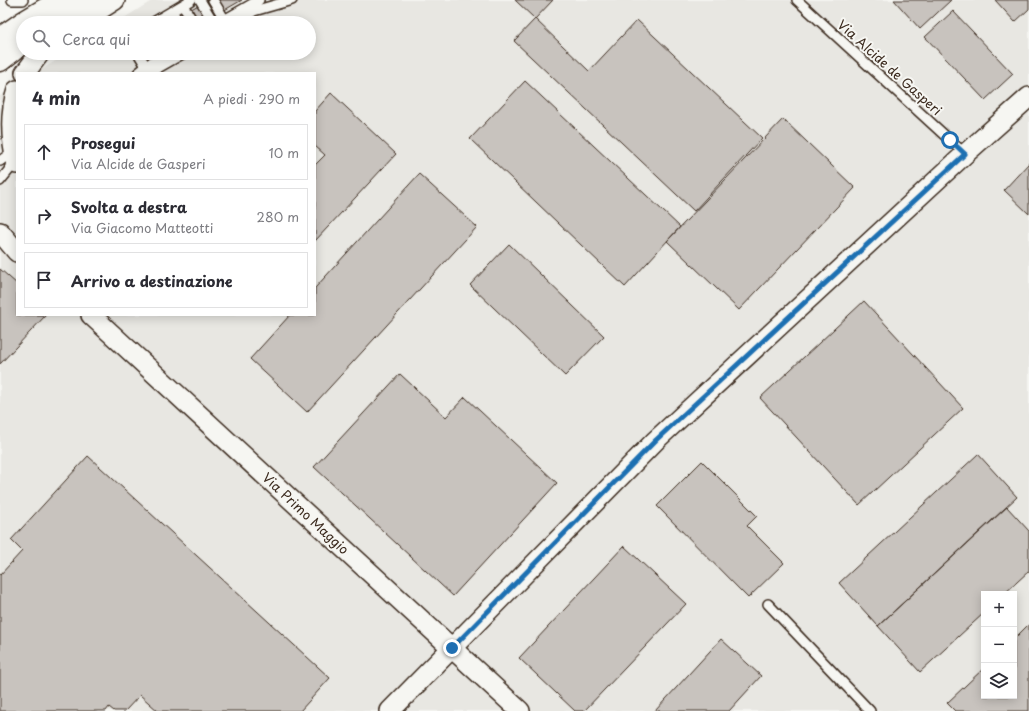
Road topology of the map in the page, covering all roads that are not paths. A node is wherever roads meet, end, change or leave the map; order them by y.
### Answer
1 (12, 0) edge
2 (23, 0) edge
3 (94, 0) edge
4 (115, 0) edge
5 (200, 0) edge
6 (213, 0) edge
7 (259, 0) edge
8 (292, 0) edge
9 (797, 0) edge
10 (187, 2) edge
11 (249, 2) edge
12 (56, 10) edge
13 (172, 11) junction
14 (41, 16) edge
15 (44, 16) edge
16 (90, 16) edge
17 (165, 16) edge
18 (175, 16) edge
19 (192, 16) edge
20 (210, 16) edge
21 (220, 16) edge
22 (229, 16) edge
23 (246, 16) edge
24 (16, 28) edge
25 (16, 33) edge
26 (0, 38) edge
27 (0, 46) edge
28 (16, 47) edge
29 (0, 60) edge
30 (35, 60) edge
31 (142, 60) edge
32 (159, 60) edge
33 (170, 60) edge
34 (148, 71) edge
35 (26, 72) edge
36 (16, 95) edge
37 (1029, 97) edge
38 (0, 122) edge
39 (965, 154) junction
40 (12, 156) edge
41 (0, 181) edge
42 (0, 232) edge
43 (16, 251) edge
44 (93, 316) edge
45 (768, 604) dead end
46 (452, 648) junction
47 (390, 711) edge
48 (520, 711) edge
49 (870, 711) edge

1 - 2 lane
3 - 12 street
4 - 16 street
5 - 20 lane
6 - 21 lane
7 - 11 lane
8 - 23 lane
9 - 39 lane, Via Alcide de Gasperi
10 - 13 lane
10 - 19 lane
11 - 22 lane
12 - 14 street
12 - 15 street
13 - 17 lane
13 - 18 lane
24 - 26 street
25 - 27 street
28 - 29 street
30 - 35 street
31 - 34 lane
32 - 34 lane
33 - 34 lane
36 - 40 street
37 - 39 street
38 - 40 street
39 - 46 street
40 - 41 lane
42 - 43 street
44 - 46 street, Via Primo Maggio
45 - 49 lane
46 - 47 street
46 - 48 street, Via Primo Maggio

